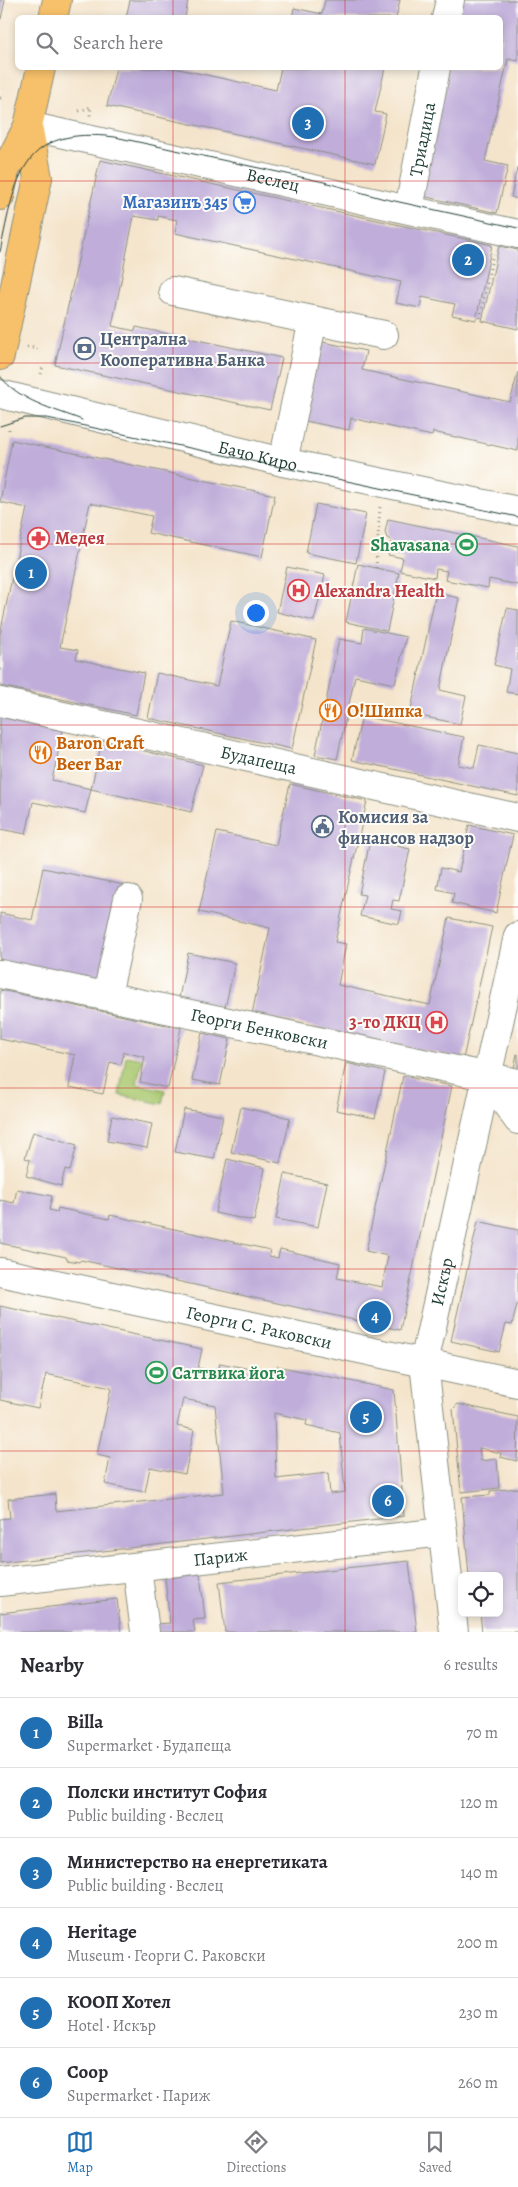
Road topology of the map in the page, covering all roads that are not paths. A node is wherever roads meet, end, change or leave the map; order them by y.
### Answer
1 (57, 0) edge
2 (54, 15) edge
3 (41, 70) edge
4 (436, 70) edge
5 (28, 126) junction
6 (0, 196) edge
7 (409, 210) junction
8 (518, 234) edge
9 (173, 291) dead end
10 (313, 320) junction
11 (384, 335) dead end
12 (0, 356) edge
13 (0, 394) edge
14 (283, 462) junction
15 (518, 511) edge
16 (0, 702) edge
17 (518, 818) edge
18 (128, 899) dead end
19 (518, 936) edge
20 (0, 974) edge
21 (107, 995) junction
22 (487, 1077) junction
23 (518, 1083) edge
24 (518, 1120) edge
25 (0, 1272) edge
26 (424, 1363) junction
27 (518, 1383) edge
28 (443, 1532) junction
29 (138, 1567) junction
30 (0, 1582) edge
31 (145, 1632) edge
32 (454, 1632) edge

1 - 2 main road
3 - 5 main road
4 - 7 street, Триадица
5 - 6 main road
5 - 7 street, Веслец
5 - 12 main road
7 - 8 street, Веслец
9 - 10 street
10 - 11 street
10 - 14 street
13 - 14 street, Бачо Киро
14 - 15 street, Бачо Киро
16 - 17 street, Будапеща
18 - 21 street
19 - 22 street, Искър
20 - 21 street, Георги Бенковски
21 - 22 street, Георги Бенковски
22 - 23 street, Георги Бенковски
22 - 24 street
22 - 26 street, Искър
25 - 26 street, Георги С. Раковски
26 - 27 street, Георги С. Раковски
26 - 28 street, Искър
28 - 29 street, Париж
28 - 32 street, Искър
29 - 30 street, Париж
29 - 31 street

